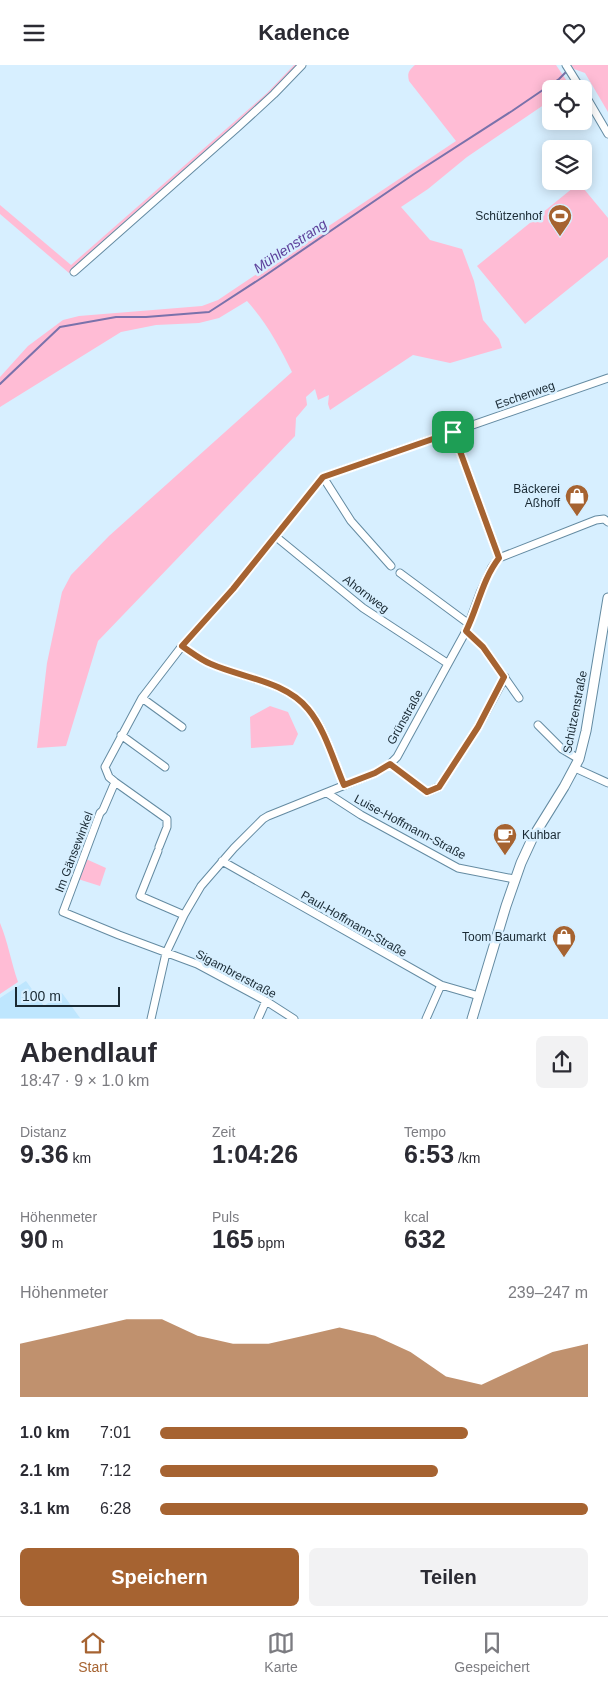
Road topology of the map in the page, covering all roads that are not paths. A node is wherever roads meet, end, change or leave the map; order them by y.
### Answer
1 (302, 65) edge
2 (566, 65) edge
3 (576, 80) edge
4 (592, 107) edge
5 (608, 134) edge
6 (74, 272) dead end
7 (608, 378) edge
8 (453, 432) junction
9 (323, 477) junction
10 (608, 522) edge
11 (275, 537) junction
12 (499, 558) junction
13 (391, 566) dead end
14 (400, 573) dead end
15 (608, 598) edge
16 (467, 628) junction
17 (182, 646) junction
18 (447, 663) junction
19 (504, 677) junction
20 (519, 698) dead end
21 (142, 699) junction
22 (538, 725) dead end
23 (182, 727) dead end
24 (121, 735) junction
25 (579, 759) junction
26 (390, 764) junction
27 (165, 767) dead end
28 (575, 768) junction
29 (115, 782) junction
30 (608, 783) edge
31 (344, 785) junction
32 (326, 793) junction
33 (222, 861) junction
34 (514, 879) junction
35 (184, 915) junction
36 (166, 953) junction
37 (441, 985) junction
38 (479, 996) junction
39 (266, 1001) junction
40 (151, 1019) edge
41 (258, 1019) edge
42 (294, 1019) edge
43 (426, 1019) edge
44 (472, 1019) edge

1 - 6 street
2 - 3 street
4 - 5 street
7 - 8 street, Eschenweg
8 - 9 street, Eschenweg
8 - 12 street
9 - 11 street
9 - 13 street
10 - 12 street
11 - 17 street
11 - 18 street, Ahornweg
12 - 16 street, Grünstraße
14 - 16 street
15 - 25 main road, Schützenstraße
16 - 18 street, Grünstraße
16 - 19 street
17 - 21 street
17 - 31 street
18 - 26 street, Grünstraße
19 - 20 street
19 - 26 street
21 - 23 street
21 - 24 street
22 - 25 street
24 - 27 street
24 - 29 street
25 - 28 main road, Schützenstraße
26 - 31 street, Grünstraße
28 - 30 street
28 - 34 main road, Schützenstraße
29 - 35 street
29 - 36 street, Im Gänsewinkel
31 - 32 street, Grünstraße
32 - 33 street, Grünstraße
32 - 34 street, Luise-Hoffmann-Straße
33 - 35 street, Grünstraße
33 - 37 street, Paul-Hoffmann-Straße
34 - 38 main road, Schützenstraße
35 - 36 street, Grünstraße
36 - 39 street, Sigambrerstraße
36 - 40 street, Grünstraße
37 - 38 street, Paul-Hoffmann-Straße
37 - 43 street
38 - 44 main road, Schützenstraße
39 - 41 street
39 - 42 street, Sigambrerstraße

